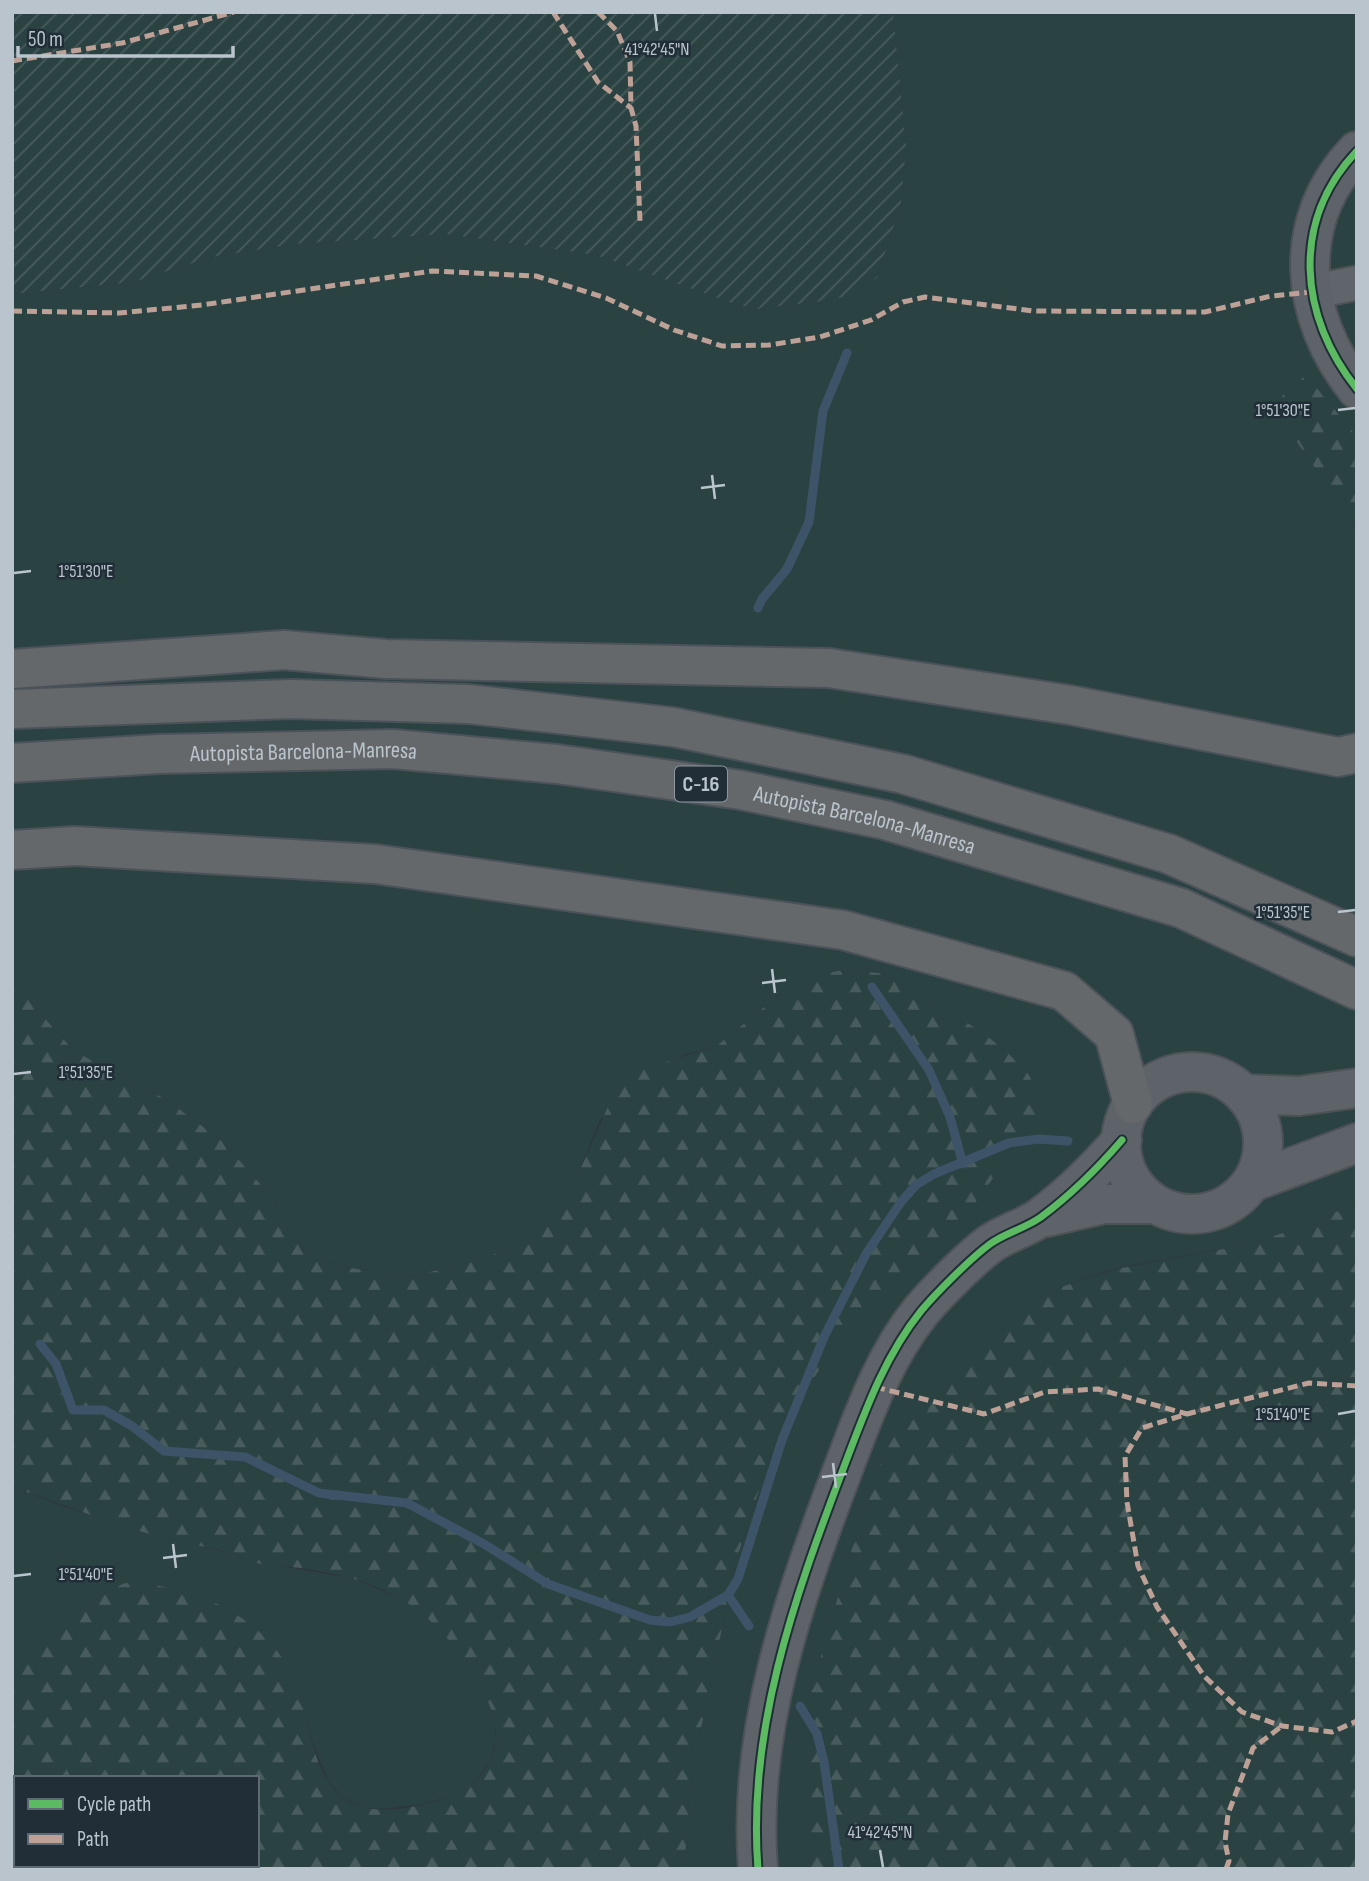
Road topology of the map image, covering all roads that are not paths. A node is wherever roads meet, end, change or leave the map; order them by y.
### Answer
1 (1357, 152) edge
2 (1357, 283) edge
3 (1311, 292) junction
4 (1357, 389) edge
5 (12, 669) edge
6 (12, 709) edge
7 (1357, 753) edge
8 (12, 763) edge
9 (12, 850) edge
10 (1357, 937) edge
11 (1357, 990) edge
12 (1357, 1088) edge
13 (1244, 1094) junction
14 (1133, 1104) junction
15 (1122, 1140) junction
16 (1357, 1143) edge
17 (1252, 1182) junction
18 (1155, 1204) junction
19 (1038, 1219) junction
20 (758, 1869) edge

1 - 3 street
2 - 3 street
3 - 4 street
5 - 7 highway
6 - 10 highway, Autopista Barcelona-Manresa / C-16
8 - 11 highway, Autopista Barcelona-Manresa / C-16
9 - 14 highway
12 - 13 street
13 - 14 street
13 - 17 street
14 - 15 street
15 - 18 street
15 - 19 street
16 - 17 street
17 - 18 street
18 - 19 street
19 - 20 street

